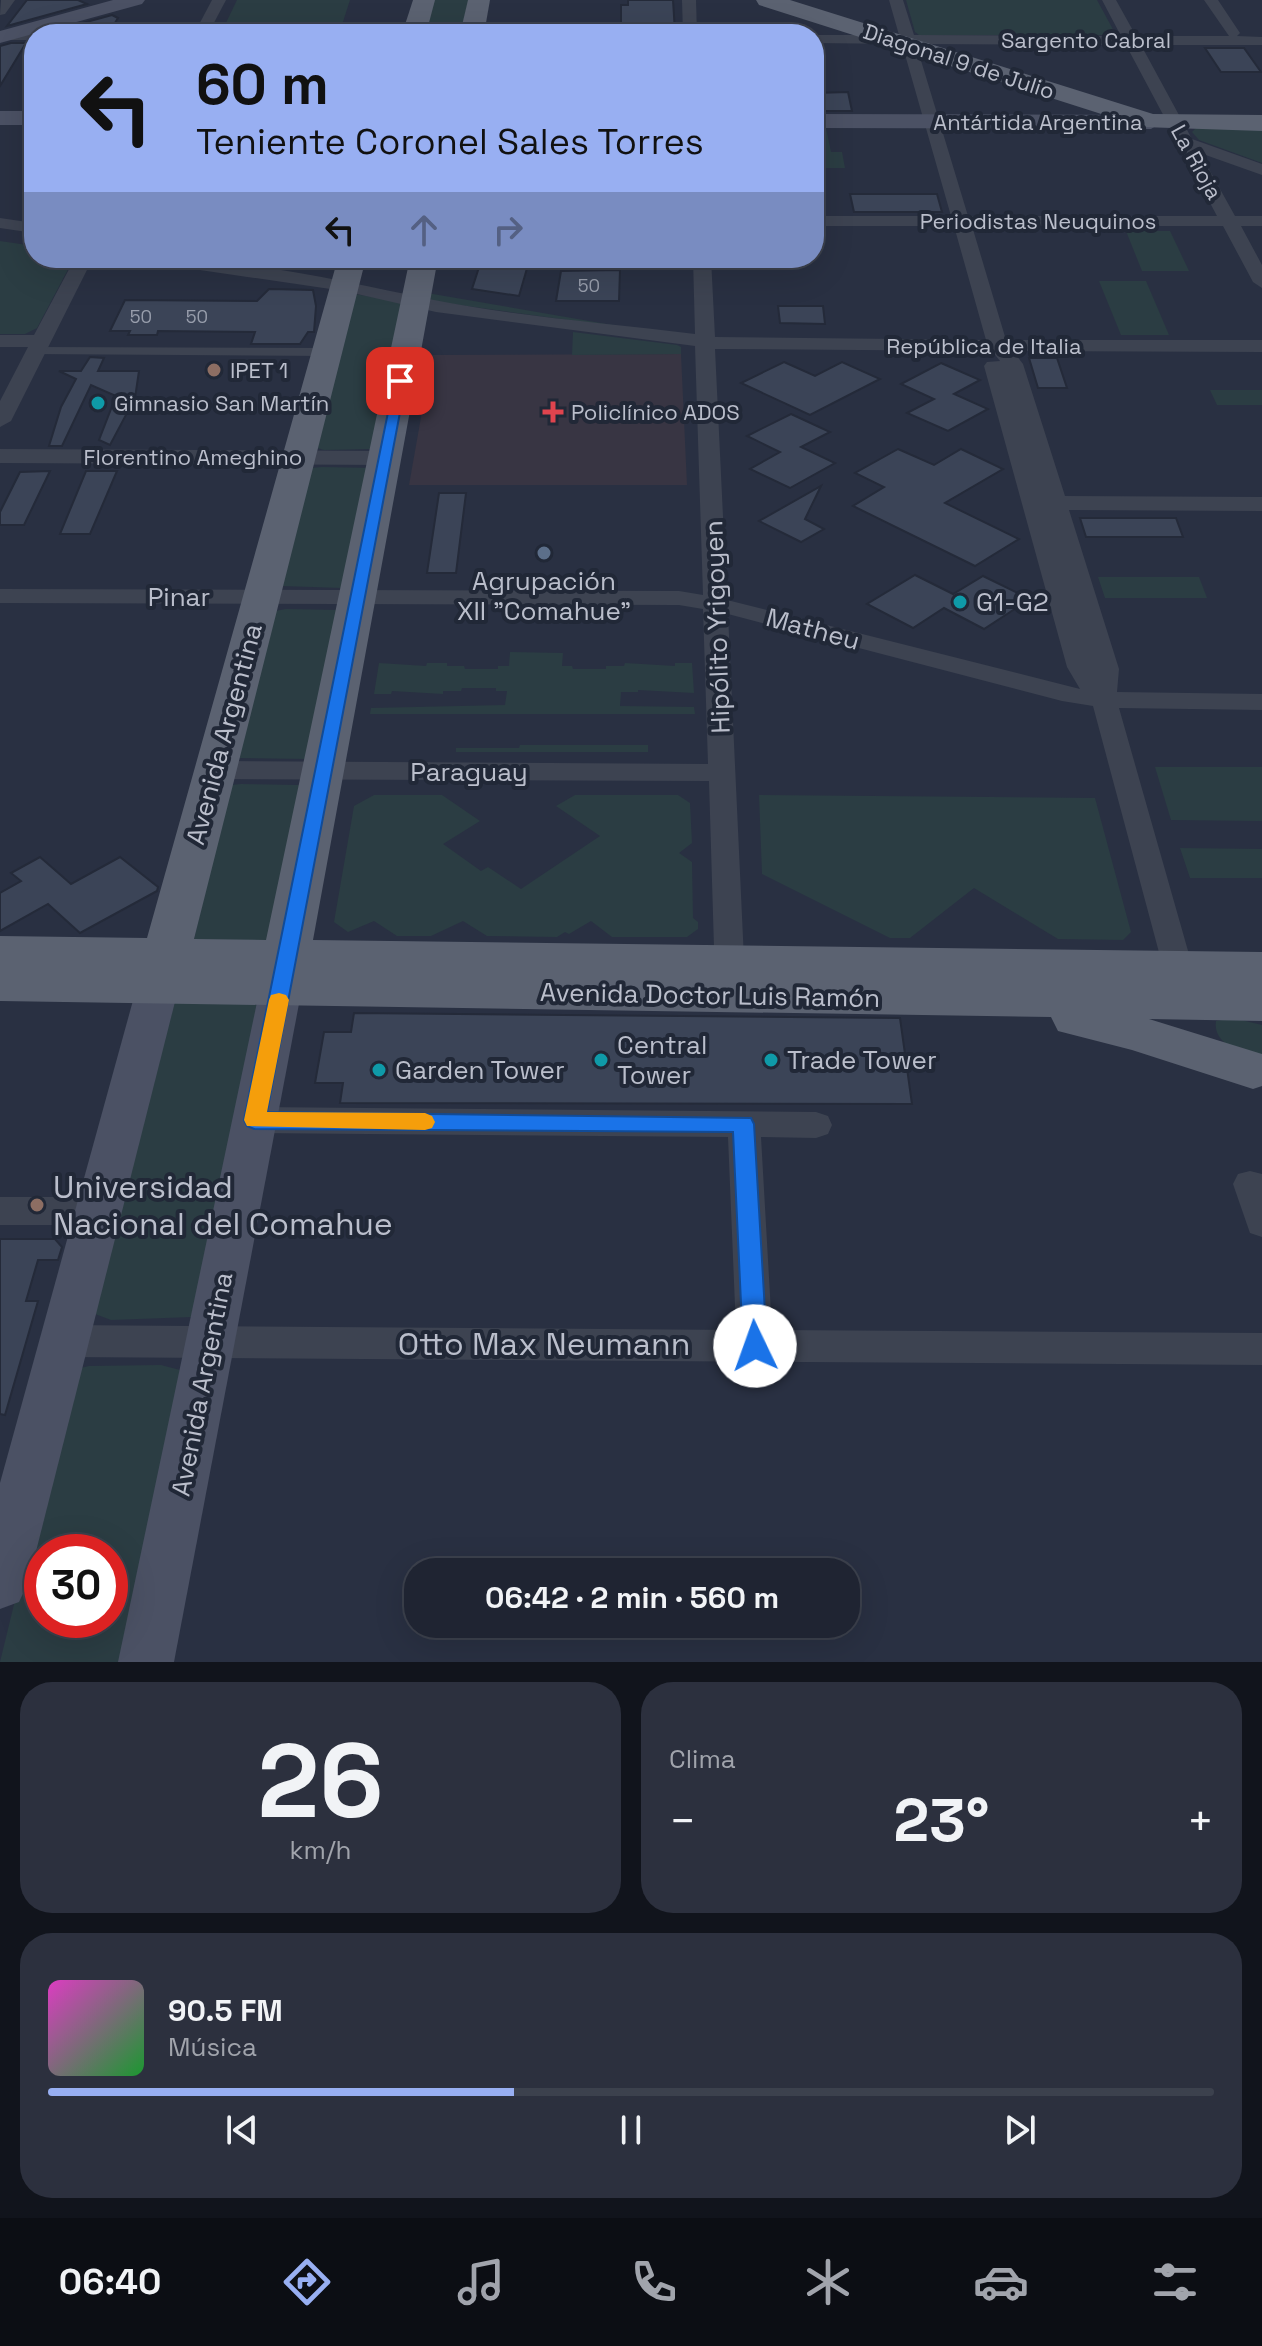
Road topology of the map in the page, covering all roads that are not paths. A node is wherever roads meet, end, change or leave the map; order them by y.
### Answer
1 (8, 0) edge
2 (97, 0) edge
3 (116, 0) edge
4 (135, 0) edge
5 (219, 0) edge
6 (424, 0) edge
7 (479, 0) edge
8 (689, 0) edge
9 (767, 0) edge
10 (782, 0) edge
11 (797, 0) edge
12 (896, 0) edge
13 (1109, 0) edge
14 (1211, 0) edge
15 (0, 11) edge
16 (37, 24) edge
17 (38, 24) edge
18 (39, 24) edge
19 (206, 24) edge
20 (417, 24) edge
21 (474, 24) edge
22 (690, 24) edge
23 (863, 25) junction
24 (24, 28) edge
25 (1233, 33) dead end
26 (1, 34) edge
27 (824, 39) edge
28 (907, 39) junction
29 (1131, 40) junction
30 (1262, 41) edge
31 (1160, 95) junction
32 (1117, 106) junction
33 (0, 118) edge
34 (24, 118) edge
35 (824, 121) edge
36 (930, 121) junction
37 (1262, 123) edge
38 (1171, 129) junction
39 (1262, 170) edge
40 (824, 221) edge
41 (960, 221) junction
42 (1229, 221) junction
43 (1262, 221) edge
44 (0, 223) edge
45 (24, 227) edge
46 (0, 236) edge
47 (24, 239) edge
48 (79, 268) edge
49 (304, 268) edge
50 (324, 268) edge
51 (703, 268) edge
52 (348, 271) edge
53 (1262, 282) edge
54 (421, 292) edge
55 (0, 341) edge
56 (707, 342) junction
57 (39, 346) junction
58 (998, 346) junction
59 (1262, 346) edge
60 (327, 352) junction
61 (0, 421) edge
62 (0, 456) edge
63 (299, 458) junction
64 (386, 458) junction
65 (1056, 503) junction
66 (1262, 504) edge
67 (0, 596) edge
68 (260, 597) junction
69 (359, 598) junction
70 (716, 604) junction
71 (1104, 700) junction
72 (1262, 702) edge
73 (215, 770) junction
74 (325, 771) junction
75 (723, 773) junction
76 (0, 953) edge
77 (1262, 969) edge
78 (162, 971) junction
79 (284, 972) junction
80 (730, 979) junction
81 (0, 984) edge
82 (1182, 985) junction
83 (950, 998) junction
84 (1262, 1003) edge
85 (1257, 1071) edge
86 (254, 1120) junction
87 (744, 1124) junction
88 (816, 1125) dead end
89 (1250, 1184) dead end
90 (0, 1211) edge
91 (99, 1211) junction
92 (1262, 1223) edge
93 (63, 1341) junction
94 (210, 1342) junction
95 (755, 1346) junction
96 (1262, 1349) edge
97 (0, 1583) edge
98 (146, 1662) edge

1 - 15 street
2 - 16 main road
3 - 17 street
4 - 18 main road
5 - 19 street
6 - 20 main road
7 - 21 main road
8 - 22 street
9 - 23 main road, Diagonal 9 de Julio
10 - 23 street
11 - 23 main road, Diagonal 9 de Julio
12 - 28 street
13 - 29 street, La Rioja
14 - 25 street
23 - 28 main road, Diagonal 9 de Julio
24 - 26 main road
27 - 28 street, Sargento Cabral
28 - 29 street, Sargento Cabral
28 - 32 main road, Diagonal 9 de Julio
28 - 36 street
29 - 30 street, Sargento Cabral
29 - 31 street, La Rioja
31 - 32 main road, Diagonal 9 de Julio
31 - 38 street, La Rioja
32 - 38 main road, Diagonal 9 de Julio
33 - 34 main road
35 - 36 main road, Antártida Argentina
36 - 38 main road, Antártida Argentina
36 - 41 street
37 - 38 main road, Antártida Argentina
38 - 39 street, Diagonal 9 de Julio
38 - 42 street, La Rioja
40 - 41 street, Periodistas Neuquinos
41 - 42 street, Periodistas Neuquinos
41 - 58 street
42 - 43 street, Periodistas Neuquinos
42 - 53 street, La Rioja
44 - 45 street
46 - 47 street
48 - 57 street
49 - 52 street
50 - 52 street
51 - 56 street, Hipólito Yrigoyen
52 - 54 street, República de Italia
52 - 60 main road, Avenida Argentina
54 - 56 street, República de Italia
54 - 64 main road, Avenida Argentina
55 - 57 street
56 - 58 street, República de Italia
56 - 70 street, Hipólito Yrigoyen
57 - 60 street
57 - 61 street
58 - 59 street, República de Italia
58 - 65 street
58 - 71 street
60 - 63 main road, Avenida Argentina
62 - 63 street, Florentino Ameghino
63 - 64 street, Florentino Ameghino
63 - 68 main road, Avenida Argentina
64 - 69 main road, Avenida Argentina
65 - 66 street
65 - 71 street
67 - 68 street, Pinar
68 - 69 street, Pinar
68 - 73 main road, Avenida Argentina
69 - 70 street, Matheu
69 - 74 main road, Avenida Argentina
70 - 71 street, Matheu
70 - 75 street, Hipólito Yrigoyen
71 - 72 street, Matheu
71 - 82 street
73 - 74 street, Paraguay
73 - 78 main road, Avenida Argentina
74 - 75 street, Paraguay
74 - 79 main road, Avenida Argentina
75 - 80 street, Hipólito Yrigoyen
76 - 78 main road
77 - 82 main road, Avenida Doctor Luis Ramón
78 - 79 main road, Avenida Doctor Luis Ramón
78 - 81 main road
78 - 91 main road, Avenida Argentina
79 - 80 main road, Avenida Doctor Luis Ramón
79 - 86 main road, Avenida Argentina
80 - 82 main road, Avenida Doctor Luis Ramón
80 - 83 main road, Avenida Doctor Luis Ramón
82 - 83 main road, Avenida Doctor Luis Ramón
82 - 84 main road, Avenida Doctor Luis Ramón
82 - 85 main road
83 - 85 main road
86 - 87 street
86 - 94 main road, Avenida Argentina
87 - 88 street
87 - 95 street
89 - 92 street
90 - 91 street
91 - 93 main road, Avenida Argentina
93 - 94 street, Otto Max Neumann
93 - 97 main road, Avenida Argentina
94 - 95 street, Otto Max Neumann
94 - 98 main road, Avenida Argentina
95 - 96 street, Otto Max Neumann

